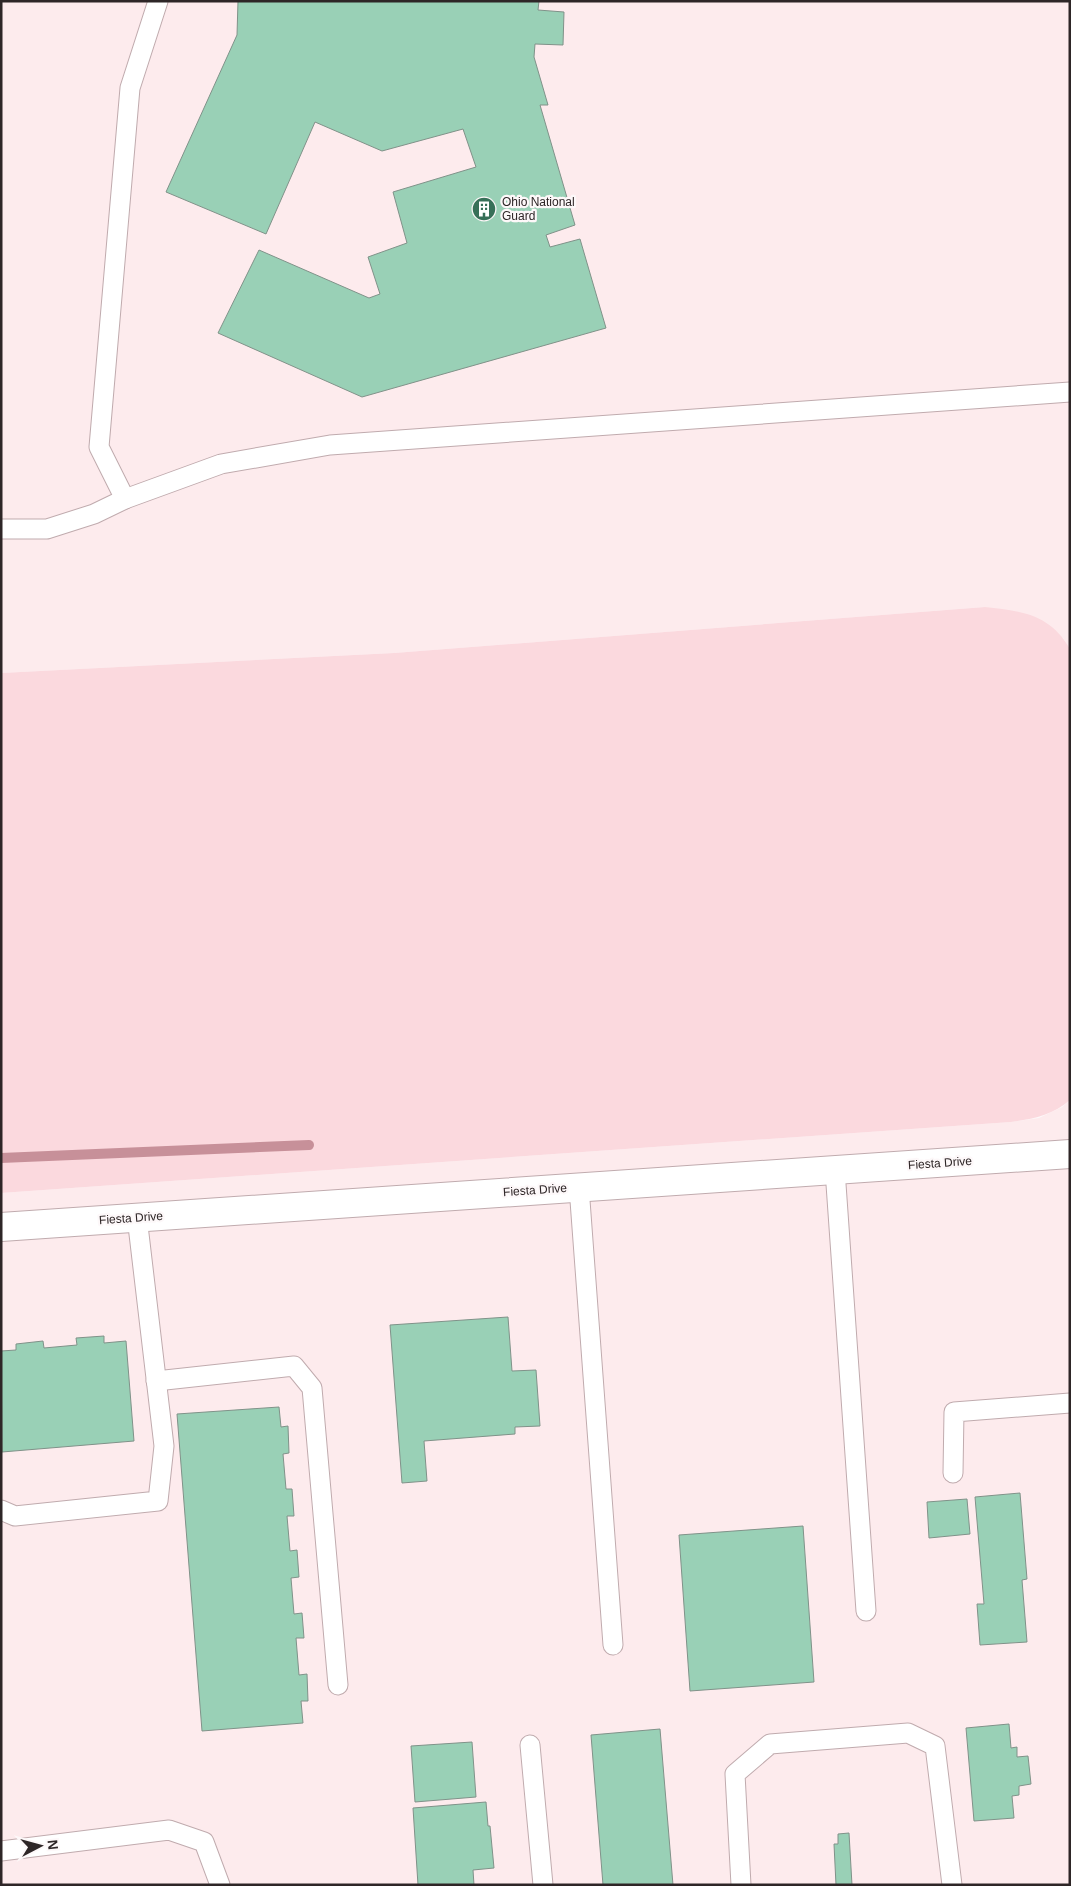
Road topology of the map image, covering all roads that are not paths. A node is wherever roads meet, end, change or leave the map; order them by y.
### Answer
1 (158, 1) edge
2 (1070, 392) edge
3 (125, 500) junction
4 (1, 529) edge
5 (1070, 1154) edge
6 (835, 1170) junction
7 (580, 1187) junction
8 (137, 1217) junction
9 (1, 1228) edge
10 (156, 1381) junction
11 (1070, 1404) edge
12 (953, 1473) dead end
13 (1, 1510) edge
14 (866, 1611) dead end
15 (613, 1645) dead end
16 (338, 1685) dead end
17 (530, 1745) dead end
18 (1, 1851) edge
19 (220, 1885) edge
20 (543, 1885) edge
21 (742, 1885) edge
22 (952, 1885) edge

1 - 3 lane
2 - 3 lane
3 - 4 lane
5 - 6 street, Fiesta Drive
6 - 7 street, Fiesta Drive
6 - 14 lane
7 - 8 street, Fiesta Drive
7 - 15 lane
8 - 9 street, Fiesta Drive
8 - 10 lane
10 - 13 lane
10 - 16 lane
11 - 12 lane
17 - 20 lane
18 - 19 lane
21 - 22 lane

